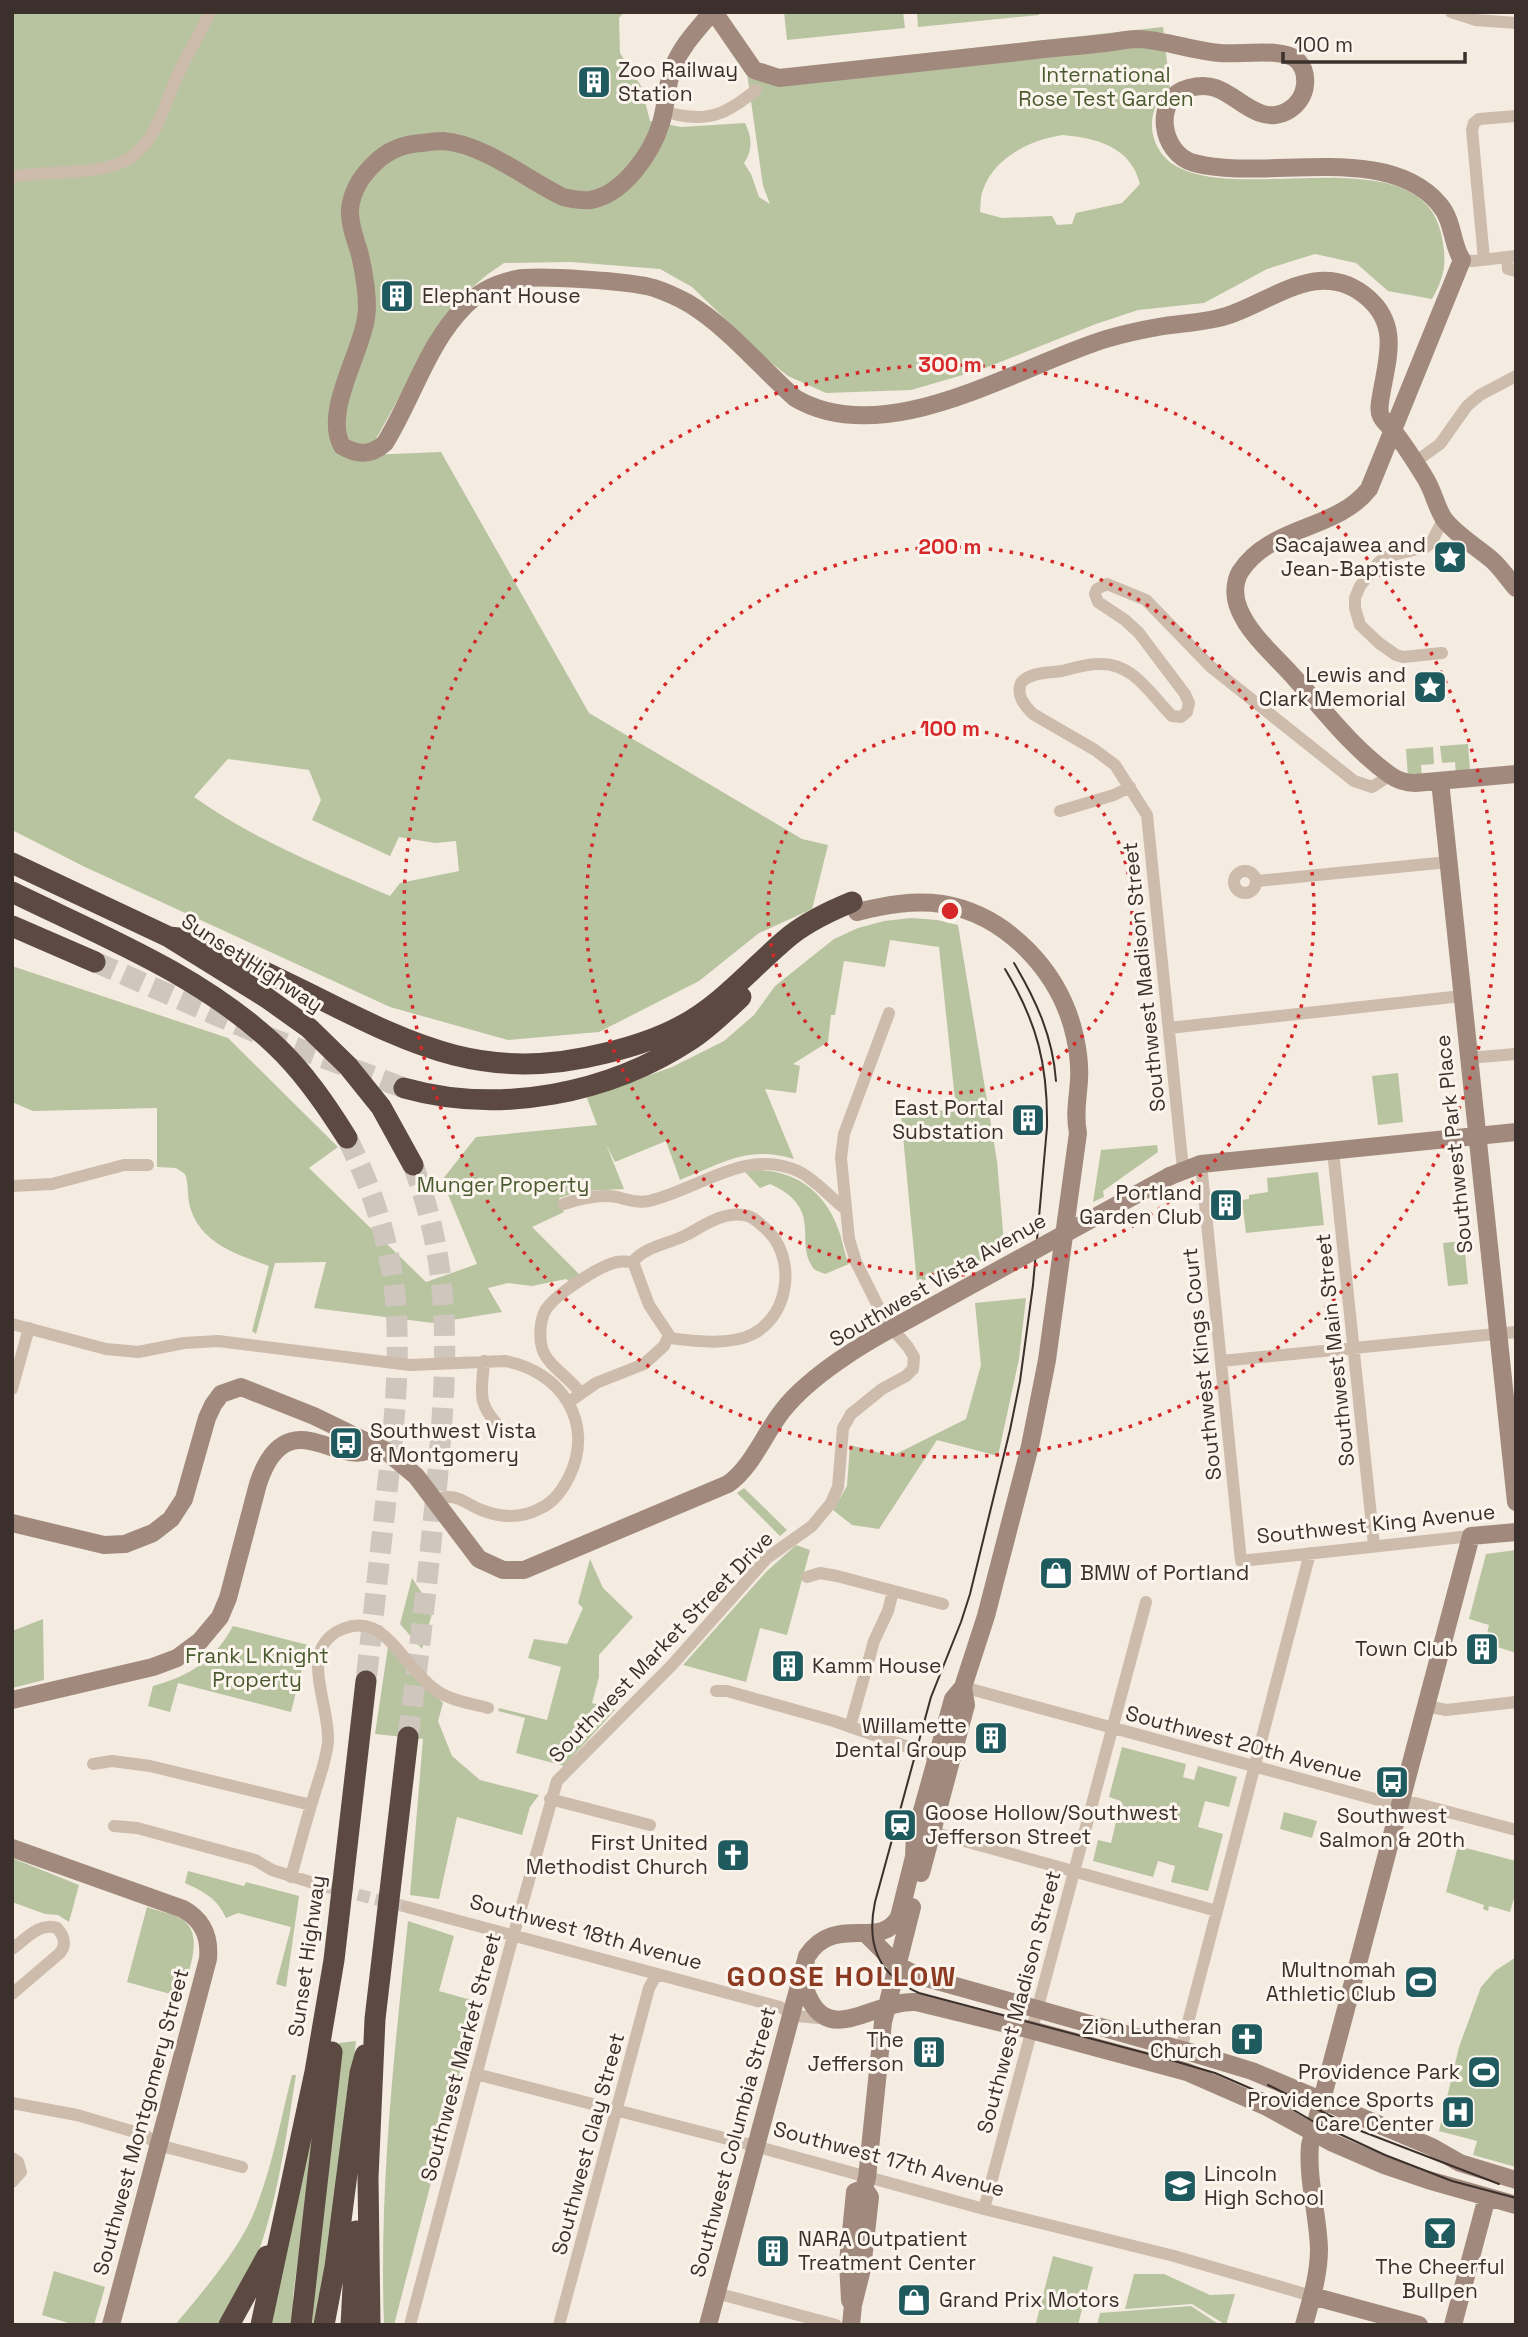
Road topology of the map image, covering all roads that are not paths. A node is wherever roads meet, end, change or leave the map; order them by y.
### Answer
1 (210, 12) edge
2 (713, 12) edge
3 (1451, 12) edge
4 (1516, 23) edge
5 (756, 90) dead end
6 (674, 114) dead end
7 (1516, 116) edge
8 (12, 177) edge
9 (1511, 257) edge
10 (1484, 259) junction
11 (1462, 260) junction
12 (1516, 271) edge
13 (1516, 376) edge
14 (1392, 430) junction
15 (1415, 462) junction
16 (1444, 518) junction
17 (1516, 588) edge
18 (1442, 653) dead end
19 (1516, 774) edge
20 (1391, 775) junction
21 (1440, 781) junction
22 (1129, 786) junction
23 (1060, 811) dead end
24 (1448, 862) junction
25 (12, 863) edge
26 (1256, 881) dead end
27 (12, 892) edge
28 (849, 910) junction
29 (12, 926) edge
30 (169, 937) junction
31 (95, 962) tunnel mouth
32 (1462, 996) junction
33 (889, 1013) dead end
34 (1169, 1028) junction
35 (1516, 1054) edge
36 (1468, 1058) junction
37 (404, 1088) tunnel mouth
38 (1516, 1132) edge
39 (1476, 1135) junction
40 (347, 1138) tunnel mouth
41 (1333, 1151) junction
42 (1201, 1164) junction
43 (148, 1165) dead end
44 (413, 1165) tunnel mouth
45 (1177, 1172) junction
46 (12, 1186) edge
47 (564, 1203) dead end
48 (844, 1208) junction
49 (633, 1262) junction
50 (12, 1324) edge
51 (896, 1326) junction
52 (29, 1328) junction
53 (1516, 1332) edge
54 (1497, 1334) junction
55 (669, 1338) junction
56 (1354, 1348) junction
57 (484, 1361) junction
58 (1221, 1361) junction
59 (12, 1389) edge
60 (581, 1394) junction
61 (569, 1402) junction
62 (499, 1426) dead end
63 (376, 1445) junction
64 (435, 1500) junction
65 (1516, 1502) edge
66 (12, 1523) edge
67 (1516, 1532) edge
68 (1471, 1536) junction
69 (1374, 1545) junction
70 (1310, 1553) junction
71 (1241, 1561) joint
72 (807, 1577) dead end
73 (893, 1591) junction
74 (1146, 1602) dead end
75 (943, 1604) dead end
76 (366, 1681) tunnel mouth
77 (963, 1687) junction
78 (716, 1691) dead end
79 (12, 1700) edge
80 (1516, 1702) edge
81 (1426, 1706) junction
82 (488, 1708) dead end
83 (850, 1727) junction
84 (1113, 1728) junction
85 (408, 1737) tunnel mouth
86 (944, 1760) junction
87 (93, 1764) dead end
88 (1255, 1767) junction
89 (550, 1799) junction
90 (1401, 1802) junction
91 (311, 1805) junction
92 (650, 1825) dead end
93 (114, 1826) dead end
94 (1516, 1830) edge
95 (932, 1832) junction
96 (12, 1847) edge
97 (1074, 1872) junction
98 (291, 1877) junction
99 (323, 1886) tunnel mouth
100 (407, 1908) tunnel mouth
101 (1217, 1911) junction
102 (866, 1934) junction
103 (513, 1935) junction
104 (903, 1940) junction
105 (12, 1949) edge
106 (334, 1960) junction
107 (897, 1965) junction
108 (657, 1974) junction
109 (802, 1974) junction
110 (922, 1977) junction
111 (12, 1994) edge
112 (886, 2008) junction
113 (1036, 2009) junction
114 (791, 2012) junction
115 (375, 2019) junction
116 (834, 2019) junction
117 (1031, 2030) junction
118 (1181, 2049) junction
119 (1176, 2069) junction
120 (475, 2074) junction
121 (1322, 2099) junction
122 (12, 2103) edge
123 (617, 2110) junction
124 (1313, 2132) junction
125 (158, 2145) junction
126 (755, 2146) junction
127 (12, 2158) edge
128 (242, 2168) dead end
129 (368, 2178) junction
130 (1516, 2180) edge
131 (12, 2182) edge
132 (866, 2183) junction
133 (1487, 2197) junction
134 (1516, 2205) edge
135 (984, 2209) junction
136 (278, 2235) junction
137 (716, 2293) junction
138 (1312, 2296) junction
139 (111, 2325) edge
140 (229, 2325) edge
141 (261, 2325) edge
142 (301, 2325) edge
143 (324, 2325) edge
144 (351, 2325) edge
145 (370, 2325) edge
146 (410, 2325) edge
147 (559, 2325) edge
148 (708, 2325) edge
149 (836, 2325) edge
150 (851, 2325) edge
151 (1304, 2325) edge
152 (1419, 2325) edge
153 (1453, 2325) edge

1 - 8 street
2 - 11 street
2 - 14 street
3 - 4 street
5 - 6 street
7 - 10 street
9 - 10 street
9 - 12 street
10 - 11 street
11 - 14 street
13 - 15 street
14 - 15 street
14 - 20 street
15 - 16 street
16 - 17 street
16 - 18 street
19 - 21 street
20 - 21 street
20 - 22 street, Southwest Madison Street
21 - 24 street, Southwest Park Place
22 - 23 street
22 - 34 street, Southwest Madison Street
24 - 26 street
24 - 32 street, Southwest Park Place
25 - 30 highway, Sunset Highway
27 - 40 highway
28 - 30 highway
28 - 37 highway
28 - 77 street
29 - 31 highway
30 - 44 highway, Sunset Highway
32 - 34 street
32 - 36 street, Southwest Park Place
33 - 48 street, Southwest Market Street Drive
34 - 45 street, Southwest Madison Street
35 - 36 street
36 - 39 street, Southwest Park Place
38 - 39 street, Southwest Vista Avenue
39 - 41 street, Southwest Vista Avenue
39 - 54 street, Southwest Park Place
41 - 42 street, Southwest Vista Avenue
41 - 56 street, Southwest Main Street
42 - 45 street, Southwest Vista Avenue
42 - 58 street, Southwest Kings Court
43 - 46 street
45 - 51 street, Southwest Vista Avenue, bridge
47 - 48 street
48 - 51 street, Southwest Market Street Drive
49 - 55 street
49 - 55 street
49 - 60 street
50 - 52 street
51 - 64 street, Southwest Vista Avenue
51 - 89 street, Southwest Market Street Drive
52 - 57 street
52 - 59 street
53 - 54 street
54 - 56 street
54 - 65 street, Southwest Park Place
55 - 60 street
56 - 58 street
56 - 69 street, Southwest Main Street
57 - 61 street
57 - 62 street
58 - 71 street, Southwest Kings Court
60 - 61 street
61 - 64 street
63 - 64 street, Southwest Vista Avenue
63 - 66 street, Southwest Vista Avenue
63 - 79 street
67 - 68 street, Southwest King Avenue
68 - 69 street, Southwest King Avenue
68 - 81 street
69 - 70 street, Southwest King Avenue
70 - 71 street, Southwest King Avenue
70 - 88 street
72 - 73 street
73 - 75 street
73 - 83 street
74 - 84 street, Southwest Madison Street
76 - 106 highway, Sunset Highway
77 - 84 street, Southwest 20th Avenue
77 - 86 street
78 - 83 street
80 - 81 street
81 - 90 street
82 - 91 street
83 - 86 street
84 - 88 street, Southwest 20th Avenue
84 - 97 street, Southwest Madison Street
85 - 115 highway
86 - 95 street
86 - 102 street, Southwest Columbia Street
87 - 91 street
88 - 90 street, Southwest 20th Avenue
88 - 101 street
89 - 92 street
89 - 103 street, Southwest Market Street
90 - 94 street, Southwest 20th Avenue
90 - 121 street
91 - 98 street
93 - 98 street
95 - 97 street
95 - 104 street
96 - 125 street, Southwest Montgomery Street
97 - 101 street
97 - 113 street, Southwest Madison Street
98 - 99 street
100 - 103 street, Southwest 18th Avenue
101 - 118 street
102 - 107 street
102 - 109 street, Southwest Columbia Street
103 - 108 street, Southwest 18th Avenue
103 - 120 street, Southwest Market Street
104 - 107 street
104 - 110 street
105 - 111 street
106 - 136 highway, Sunset Highway
106 - 142 highway
107 - 110 street
107 - 112 street
108 - 114 street, Southwest 18th Avenue
108 - 123 street, Southwest Clay Street
109 - 114 street, Southwest Columbia Street
109 - 116 street
110 - 113 street
112 - 116 street, Southwest 18th Avenue
112 - 117 street, Southwest 18th Avenue
112 - 132 street
113 - 117 street, Southwest Madison Street
113 - 118 street
114 - 116 street, Southwest 18th Avenue
114 - 126 street, Southwest Columbia Street
115 - 129 highway
115 - 143 highway
117 - 119 street, Southwest 18th Avenue
117 - 135 street, Southwest Madison Street
118 - 119 street
118 - 121 street
119 - 124 street, Southwest 18th Avenue
120 - 123 street, Southwest 17th Avenue
120 - 146 street, Southwest Market Street
121 - 124 street
121 - 130 street
122 - 125 street
123 - 126 street, Southwest 17th Avenue
123 - 147 street, Southwest Clay Street
124 - 133 street, Southwest 18th Avenue
124 - 138 street
125 - 128 street
125 - 139 street, Southwest Montgomery Street
126 - 132 street, Southwest 17th Avenue
126 - 137 street, Southwest Columbia Street
127 - 131 street
129 - 144 highway
129 - 145 highway
132 - 135 street, Southwest 17th Avenue
132 - 150 street
133 - 134 street, Southwest 18th Avenue
133 - 153 street
135 - 138 street, Southwest 17th Avenue
136 - 140 highway
136 - 141 highway
137 - 148 street, Southwest Columbia Street
137 - 149 street
138 - 151 street
138 - 152 street

